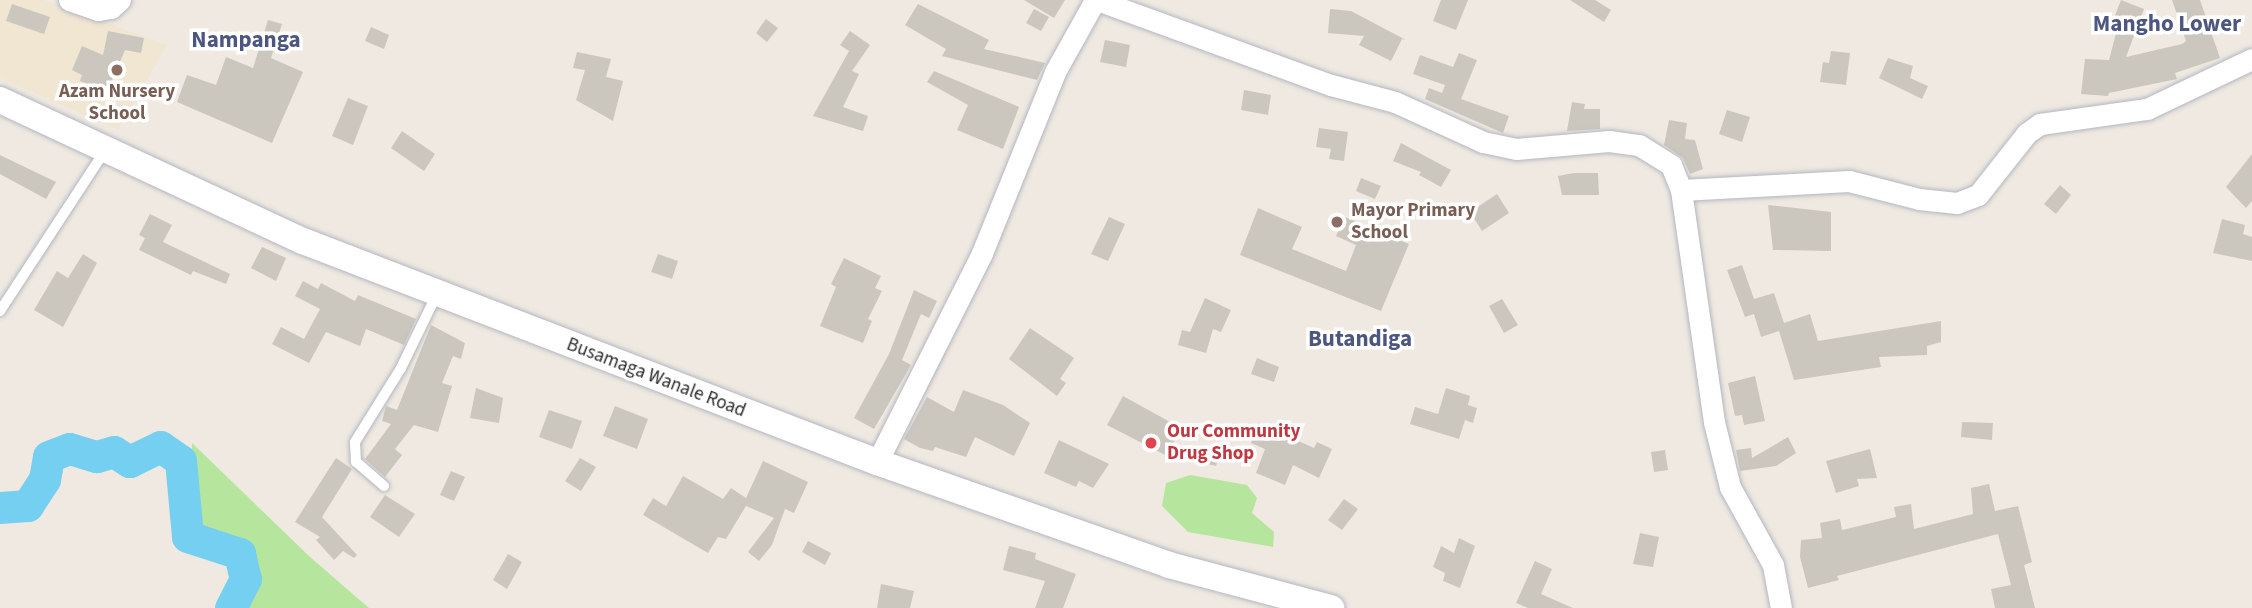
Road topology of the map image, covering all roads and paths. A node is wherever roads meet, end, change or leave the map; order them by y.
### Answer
1 (69, 0) edge
2 (120, 0) edge
3 (1096, 0) edge
4 (2252, 60) edge
5 (0, 100) edge
6 (106, 149) junction
7 (1681, 190) junction
8 (437, 294) junction
9 (0, 311) edge
10 (877, 462) junction
11 (384, 486) dead end
12 (1331, 608) edge
13 (1781, 608) edge

1 - 2 street
3 - 7 street
3 - 10 street
4 - 7 street
5 - 6 street, Busamaga Wanale Road
6 - 8 street, Busamaga Wanale Road
6 - 9 lane
7 - 13 street
8 - 10 street, Busamaga Wanale Road
8 - 11 lane
10 - 12 street, Busamaga Wanale Road

